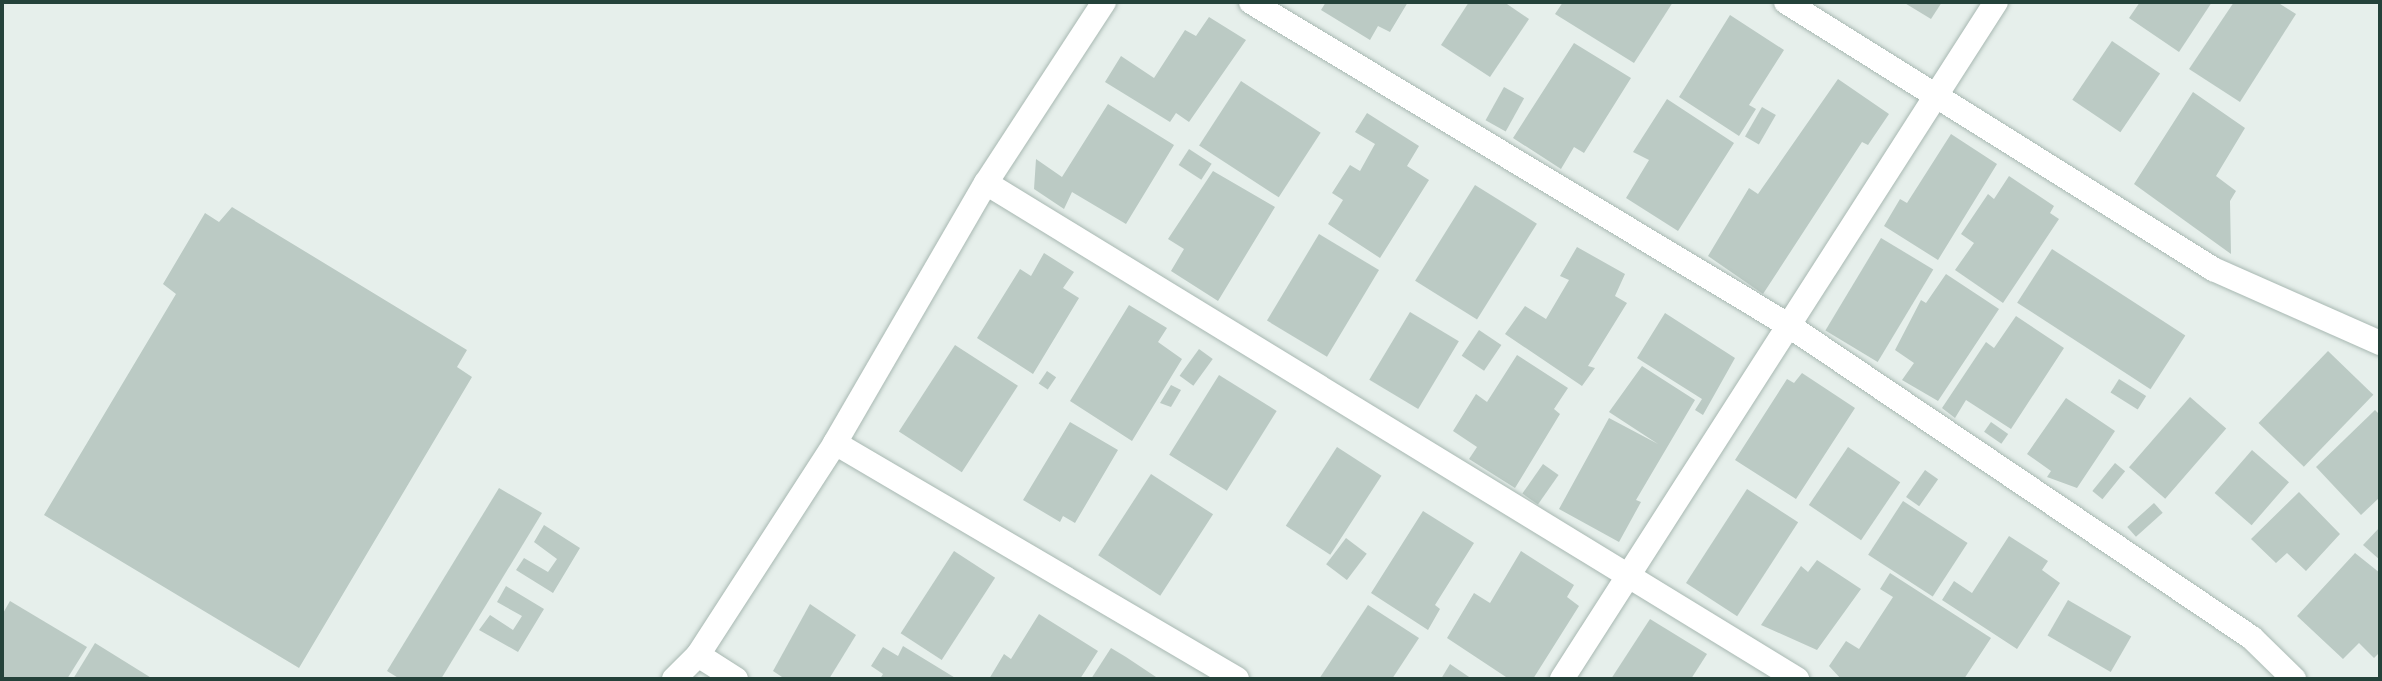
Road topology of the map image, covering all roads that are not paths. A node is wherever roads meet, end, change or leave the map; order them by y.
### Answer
1 (1104, 2) edge
2 (1251, 2) edge
3 (1786, 2) edge
4 (1996, 2) edge
5 (1935, 97) junction
6 (986, 183) junction
7 (1788, 325) junction
8 (2380, 343) edge
9 (835, 443) junction
10 (1626, 577) junction
11 (698, 655) junction
12 (674, 679) edge
13 (736, 679) edge
14 (1237, 679) edge
15 (1562, 679) edge
16 (1797, 679) edge
17 (2294, 679) edge

1 - 6 street
2 - 7 street
3 - 5 street
4 - 5 street
5 - 7 street
5 - 8 street
6 - 9 street
6 - 10 street
7 - 10 street
7 - 17 street
9 - 11 street
9 - 14 street
10 - 15 street
10 - 16 street
11 - 12 street
11 - 13 street

